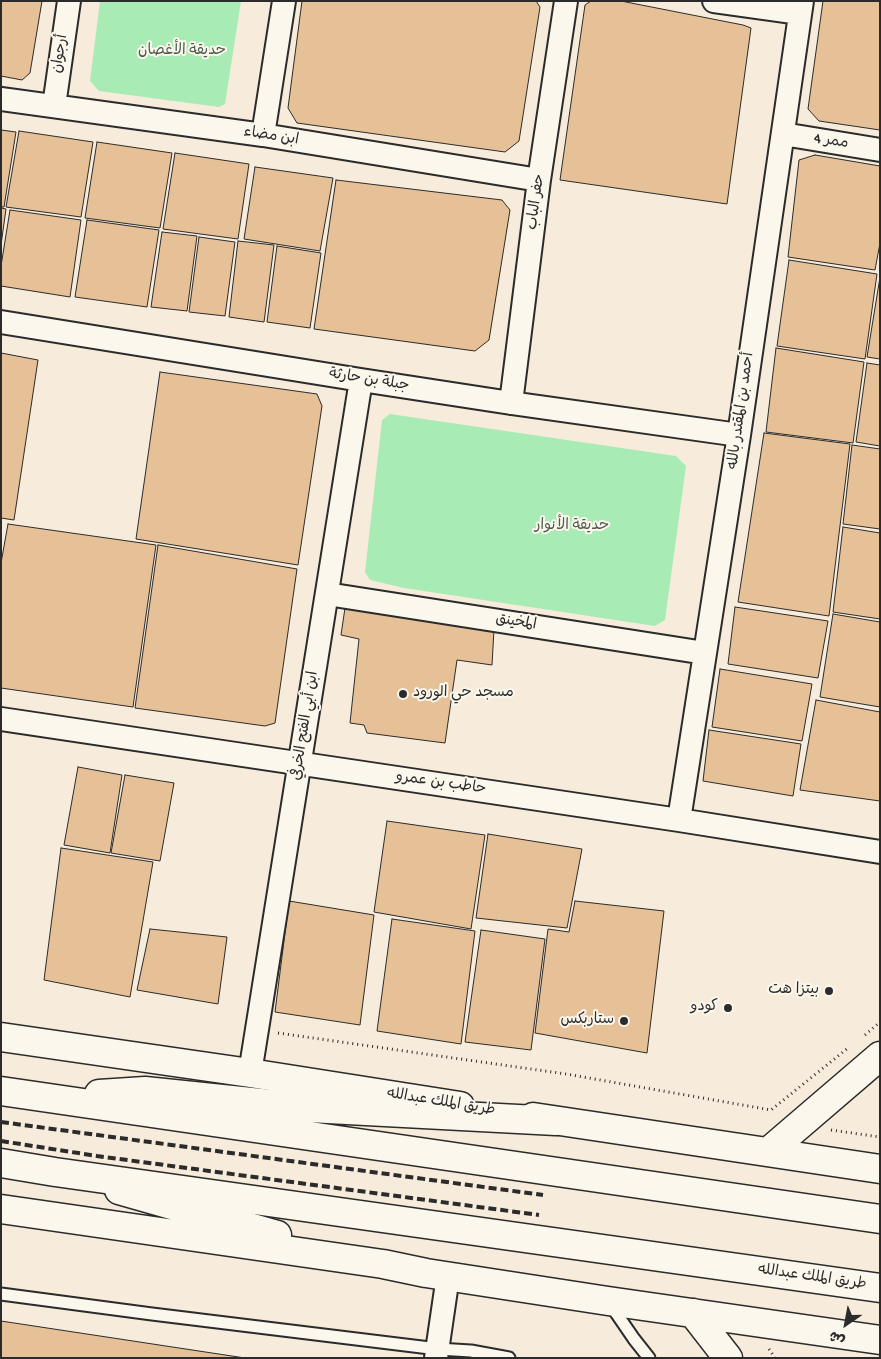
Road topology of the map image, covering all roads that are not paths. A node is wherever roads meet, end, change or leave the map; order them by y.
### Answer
1 (69, 1) edge
2 (284, 1) edge
3 (566, 1) edge
4 (714, 1) edge
5 (801, 7) edge
6 (1, 99) edge
7 (54, 106) junction
8 (783, 134) junction
9 (263, 135) junction
10 (880, 150) edge
11 (539, 180) junction
12 (1, 322) edge
13 (361, 380) junction
14 (511, 403) junction
15 (738, 435) junction
16 (327, 594) junction
17 (705, 653) junction
18 (1, 719) edge
19 (300, 763) junction
20 (680, 820) junction
21 (880, 852) edge
22 (1, 1037) edge
23 (880, 1056) edge
24 (250, 1073) junction
25 (1, 1091) edge
26 (46, 1097) junction
27 (556, 1121) junction
28 (768, 1152) junction
29 (1, 1162) edge
30 (880, 1169) edge
31 (55, 1172) junction
32 (1, 1208) edge
33 (880, 1219) edge
34 (383, 1264) junction
35 (448, 1276) junction
36 (880, 1288) edge
37 (1, 1294) edge
38 (608, 1301) junction
39 (694, 1312) junction
40 (880, 1340) edge
41 (437, 1353) edge
42 (471, 1354) edge
43 (509, 1358) edge
44 (649, 1358) edge
45 (728, 1358) edge

1 - 7 street, أرجوان
2 - 9 street
3 - 11 street, حفر الباب
4 - 5 street
5 - 8 street, أحمد بن المقتدر بالله
6 - 7 street, ابن مضاء
7 - 9 street, ابن مضاء
8 - 10 street, ممر 4
8 - 15 street, أحمد بن المقتدر بالله
9 - 11 street, ابن مضاء
11 - 14 street, حفر الباب
12 - 13 street, جبلة بن حارثة
13 - 14 street, جبلة بن حارثة
13 - 16 street, ابن أبي الفتح الخرفي
14 - 15 street, جبلة بن حارثة
15 - 17 street, أحمد بن المقتدر بالله
16 - 17 street, المخينق
16 - 19 street, ابن أبي الفتح الخرفي
17 - 20 street, أحمد بن المقتدر بالله
18 - 19 street, حاطب بن عمرو
19 - 20 street, حاطب بن عمرو
19 - 24 street, ابن أبي الفتح الخرفي
20 - 21 street, حاطب بن عمرو
22 - 24 main road, طريق الملك عبدالله
23 - 28 main road
24 - 27 main road, طريق الملك عبدالله
25 - 26 main road
26 - 27 main road
26 - 33 main road
27 - 28 main road, طريق الملك عبدالله
28 - 30 main road, طريق الملك عبدالله
29 - 31 main road, طريق الملك عبدالله
31 - 34 main road
31 - 36 main road, طريق الملك عبدالله
32 - 34 main road
34 - 35 main road
35 - 38 main road
35 - 41 street
37 - 41 lane
38 - 39 main road
38 - 44 lane
39 - 40 main road
39 - 45 main road
41 - 42 lane
42 - 43 lane

